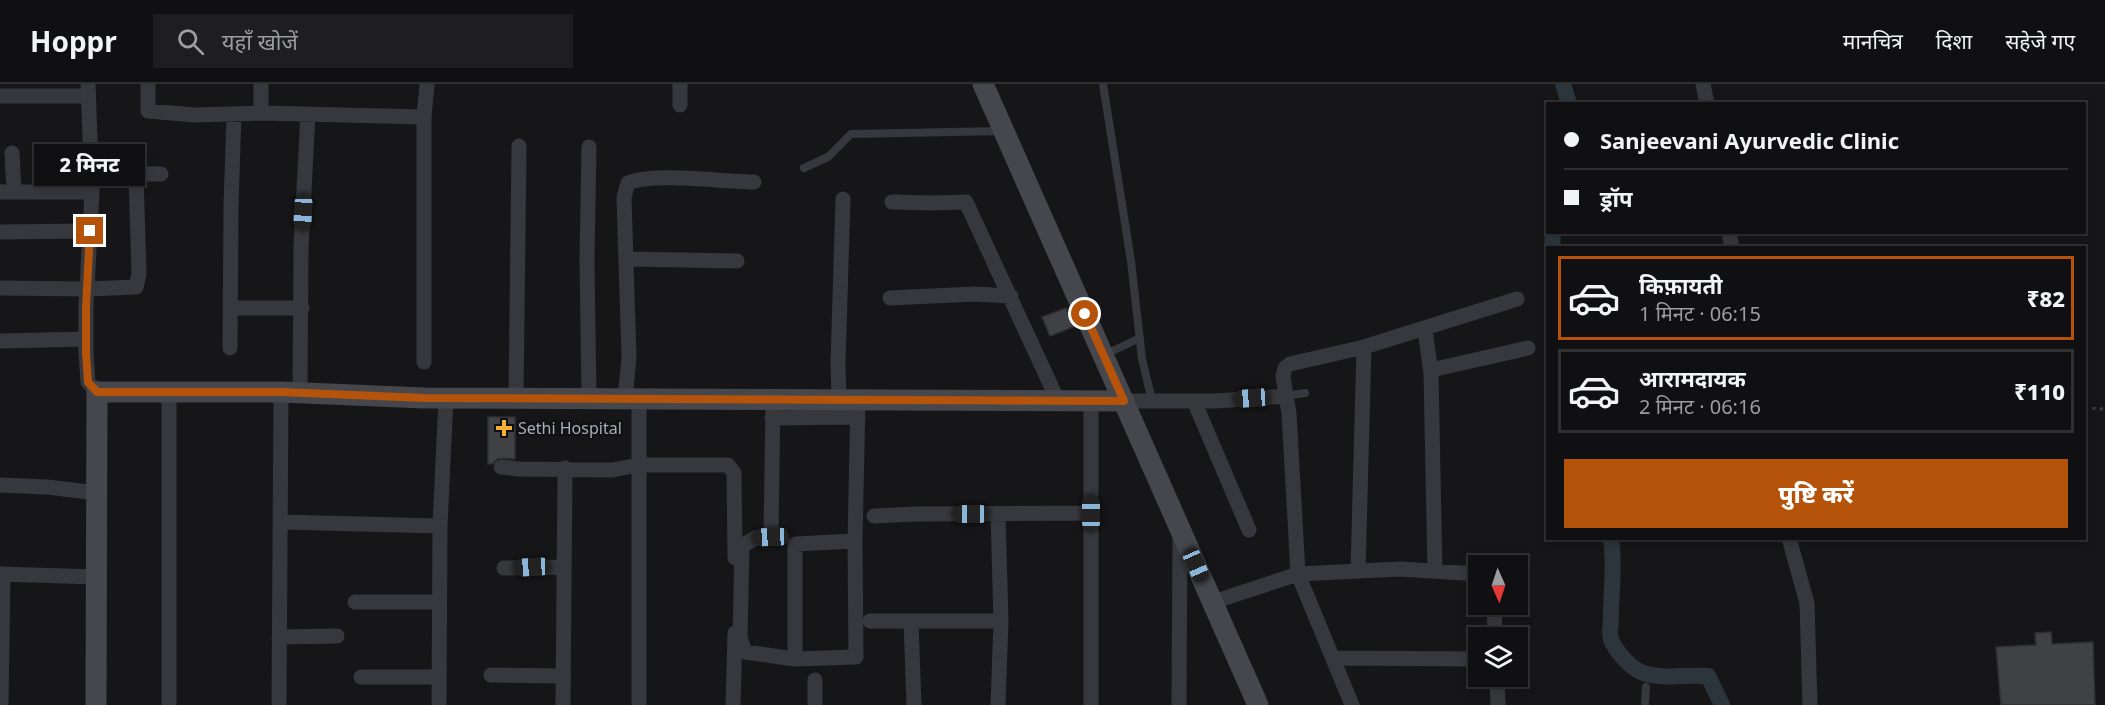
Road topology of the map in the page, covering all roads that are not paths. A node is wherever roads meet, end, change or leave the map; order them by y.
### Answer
1 (148, 84) edge
2 (261, 84) edge
3 (427, 84) edge
4 (680, 84) edge
5 (983, 84) edge
6 (1102, 84) edge
7 (1703, 84) edge
8 (88, 90) edge
9 (0, 96) edge
10 (1707, 102) edge
11 (680, 105) dead end
12 (261, 113) junction
13 (234, 114) junction
14 (308, 114) junction
15 (424, 117) junction
16 (1004, 131) junction
17 (519, 146) dead end
18 (590, 147) dead end
19 (12, 153) dead end
20 (804, 168) dead end
21 (91, 174) junction
22 (136, 174) junction
23 (161, 174) dead end
24 (754, 182) dead end
25 (7, 192) edge
26 (92, 192) junction
27 (843, 199) dead end
28 (892, 202) dead end
29 (90, 231) junction
30 (0, 232) edge
31 (627, 259) junction
32 (737, 261) dead end
33 (0, 288) edge
34 (87, 289) junction
35 (1011, 296) junction
36 (890, 298) dead end
37 (1517, 298) dead end
38 (230, 308) junction
39 (302, 308) junction
40 (1425, 329) junction
41 (1140, 338) junction
42 (86, 339) junction
43 (0, 341) edge
44 (1365, 347) junction
45 (230, 348) dead end
46 (1528, 348) dead end
47 (1103, 355) junction
48 (424, 362) dead end
49 (1431, 370) junction
50 (97, 392) junction
51 (169, 392) junction
52 (291, 392) junction
53 (1150, 392) dead end
54 (1305, 393) dead end
55 (1286, 396) junction
56 (516, 397) junction
57 (446, 398) junction
58 (590, 398) junction
59 (632, 399) junction
60 (1059, 401) junction
61 (1091, 401) junction
62 (1124, 401) junction
63 (1194, 401) junction
64 (853, 409) junction
65 (773, 413) junction
66 (639, 465) junction
67 (501, 467) dead end
68 (565, 468) junction
69 (0, 484) edge
70 (97, 493) junction
71 (1091, 513) junction
72 (998, 514) junction
73 (874, 516) dead end
74 (280, 522) junction
75 (440, 526) junction
76 (1180, 528) junction
77 (1249, 530) dead end
78 (771, 537) junction
79 (1790, 540) edge
80 (855, 541) junction
81 (795, 544) junction
82 (564, 567) junction
83 (504, 568) dead end
84 (1435, 570) junction
85 (1358, 571) junction
86 (1468, 573) edge
87 (2, 574) edge
88 (1298, 574) junction
89 (97, 577) junction
90 (439, 602) junction
91 (1212, 602) junction
92 (355, 603) dead end
93 (870, 621) dead end
94 (1001, 621) junction
95 (911, 622) junction
96 (337, 636) dead end
97 (279, 637) junction
98 (1333, 658) junction
99 (795, 659) junction
100 (1468, 659) edge
101 (491, 675) dead end
102 (563, 676) junction
103 (362, 677) dead end
104 (439, 677) junction
105 (815, 680) dead end
106 (1497, 687) edge
107 (1646, 687) dead end
108 (1, 705) edge
109 (96, 705) edge
110 (169, 705) edge
111 (279, 705) edge
112 (439, 705) edge
113 (563, 705) edge
114 (639, 705) edge
115 (733, 705) edge
116 (815, 705) edge
117 (914, 705) edge
118 (998, 705) edge
119 (1091, 705) edge
120 (1179, 705) edge
121 (1258, 705) edge
122 (1352, 705) edge
123 (1498, 705) edge
124 (1645, 705) edge
125 (1810, 705) edge

1 - 13 street
2 - 12 street
3 - 15 street
4 - 11 street
5 - 16 street
6 - 41 lane
7 - 10 street
8 - 9 street
8 - 21 street
12 - 13 street
12 - 14 street
13 - 38 street
14 - 15 street
14 - 39 street
15 - 48 street
16 - 20 lane
16 - 47 street
17 - 56 street
18 - 58 street
19 - 25 street
21 - 22 street
21 - 26 street
22 - 23 street
22 - 34 street
24 - 31 street
25 - 26 street
26 - 29 street
27 - 64 street
28 - 35 street
29 - 30 street
29 - 34 street
31 - 32 street
31 - 59 street
33 - 34 street
34 - 42 street
35 - 36 street
35 - 60 street
37 - 40 street
38 - 39 street
38 - 45 street
39 - 52 street
40 - 44 street
40 - 49 street
41 - 47 lane
41 - 53 lane
42 - 43 street
42 - 50 street
44 - 55 street
44 - 85 street
46 - 49 street
47 - 62 street
49 - 84 street
50 - 51 street
50 - 70 street
51 - 52 street
51 - 110 street
52 - 57 street
52 - 74 street
54 - 55 lane
55 - 63 street
55 - 88 street
56 - 57 street
56 - 58 street
57 - 75 street
58 - 59 street
59 - 65 street
59 - 66 street
60 - 61 street
60 - 64 street
61 - 62 street
61 - 71 street
62 - 63 street
62 - 76 street
63 - 77 street
64 - 65 street
64 - 80 street
65 - 78 street
66 - 68 street
66 - 114 street
66 - 115 street
67 - 68 street
68 - 82 street
69 - 70 street
70 - 89 street
71 - 72 street
71 - 119 street
72 - 73 street
72 - 94 street
74 - 75 street
74 - 97 street
75 - 90 street
76 - 91 street
76 - 120 street
78 - 81 street
78 - 99 street
79 - 125 street
80 - 81 street
80 - 99 street
81 - 99 street
82 - 83 street
82 - 102 street
84 - 85 street
84 - 86 street
85 - 88 street
87 - 89 street
87 - 108 street
88 - 91 street
88 - 98 street
89 - 109 street
90 - 92 street
90 - 104 street
91 - 121 street
93 - 95 street
94 - 95 street
94 - 118 street
95 - 117 street
96 - 97 street
97 - 111 street
98 - 100 street
98 - 122 street
101 - 102 street
102 - 113 street
103 - 104 street
104 - 112 street
105 - 116 street
106 - 123 street
107 - 124 lane

